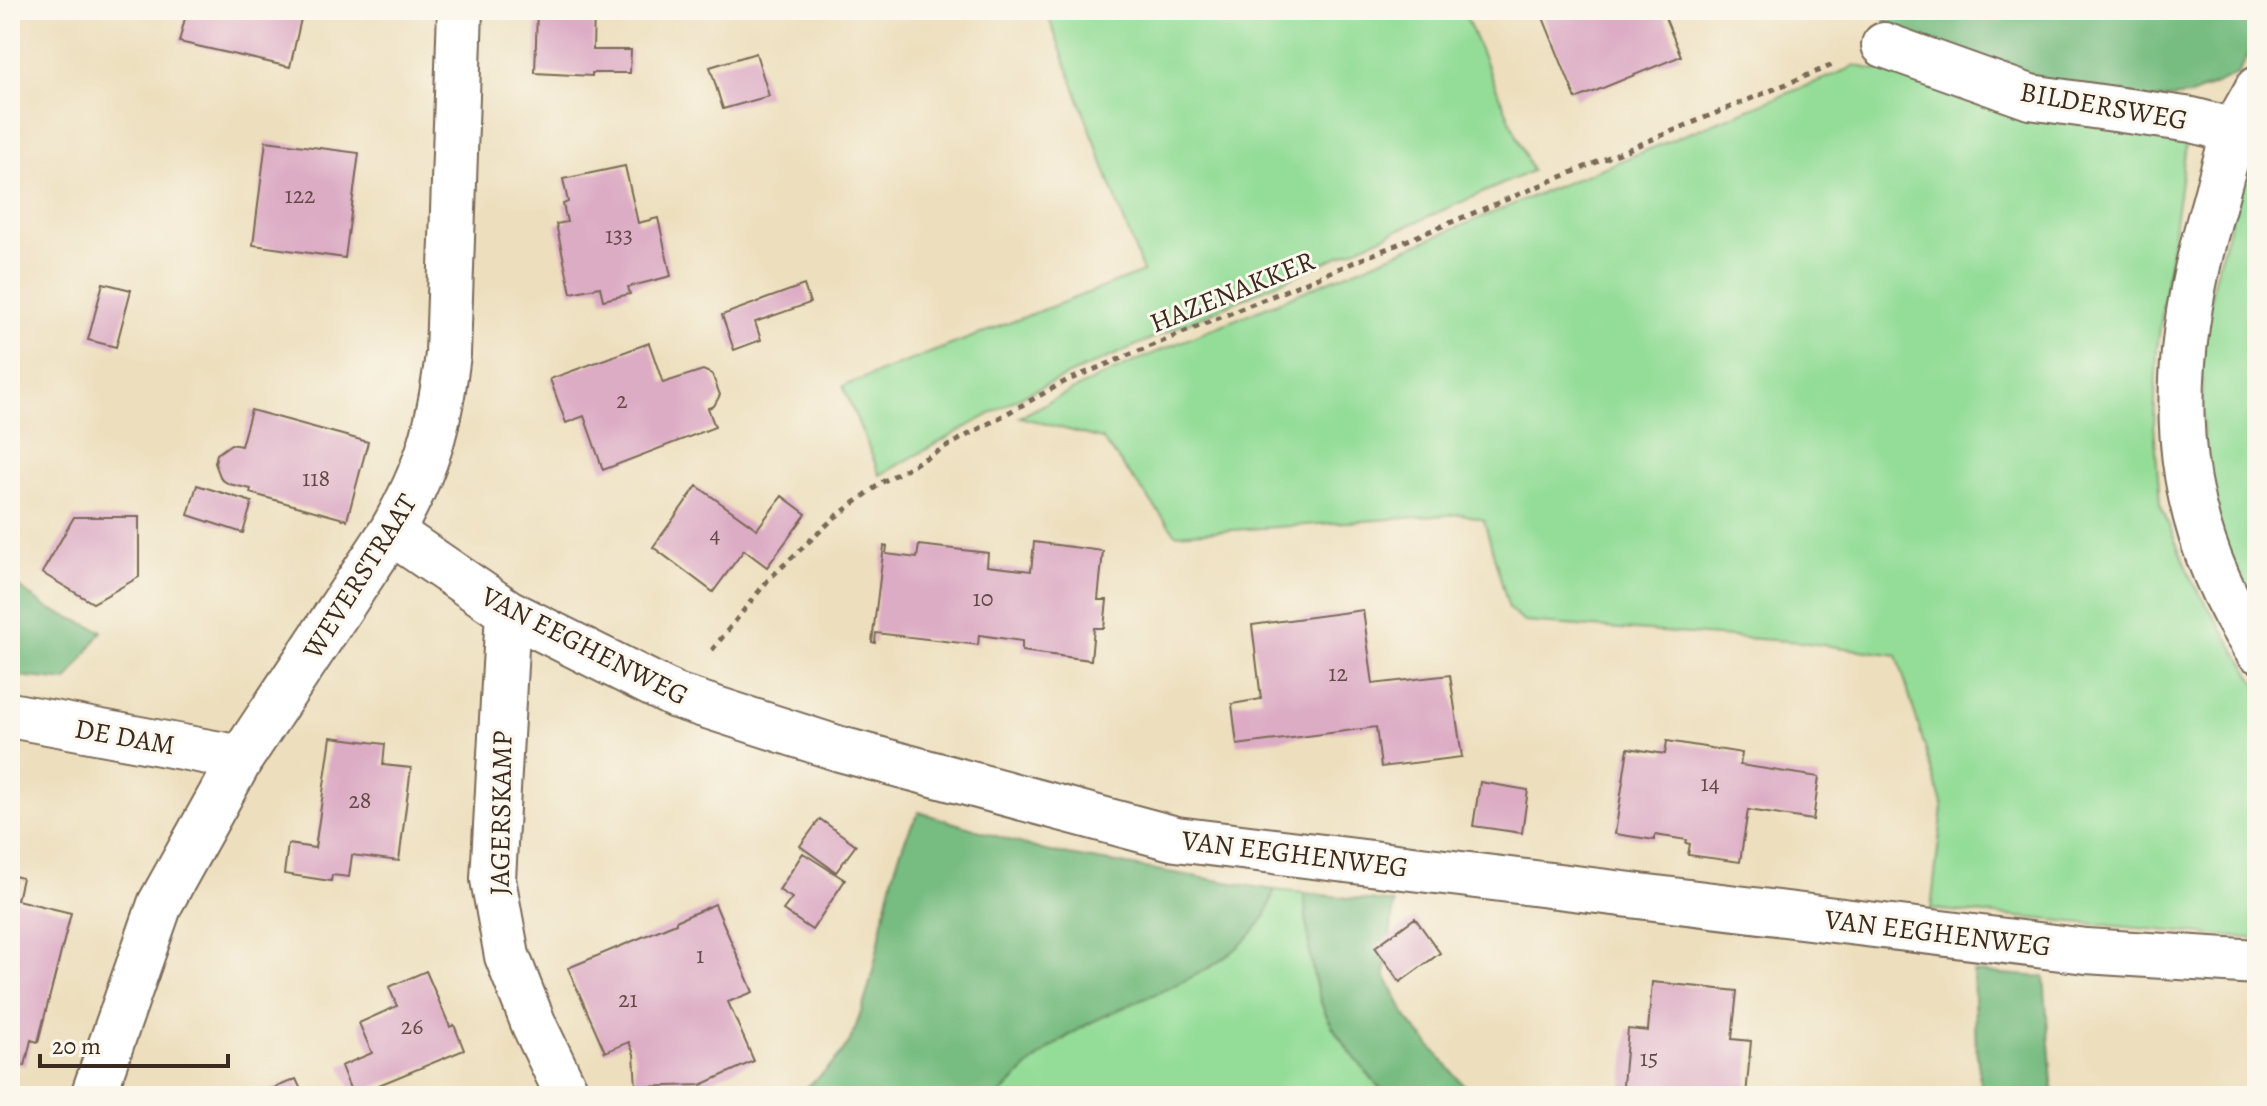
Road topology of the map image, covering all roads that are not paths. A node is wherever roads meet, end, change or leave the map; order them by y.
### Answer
1 (460, 10) edge
2 (1884, 45) road end
3 (2257, 89) edge
4 (2235, 131) junction
5 (391, 532) junction
6 (508, 612) junction
7 (2257, 650) edge
8 (10, 715) edge
9 (241, 758) junction
10 (2257, 962) edge
11 (93, 1096) edge
12 (568, 1096) edge

1 - 5 street, WEVERSTRAAT
2 - 4 street, BILDERSWEG
3 - 4 street
4 - 7 street
5 - 6 street, VAN EEGHENWEG
5 - 9 street, WEVERSTRAAT
6 - 10 street, VAN EEGHENWEG
6 - 12 street, JAGERSKAMP
8 - 9 street, DE DAM
9 - 11 street, WEVERSTRAAT

